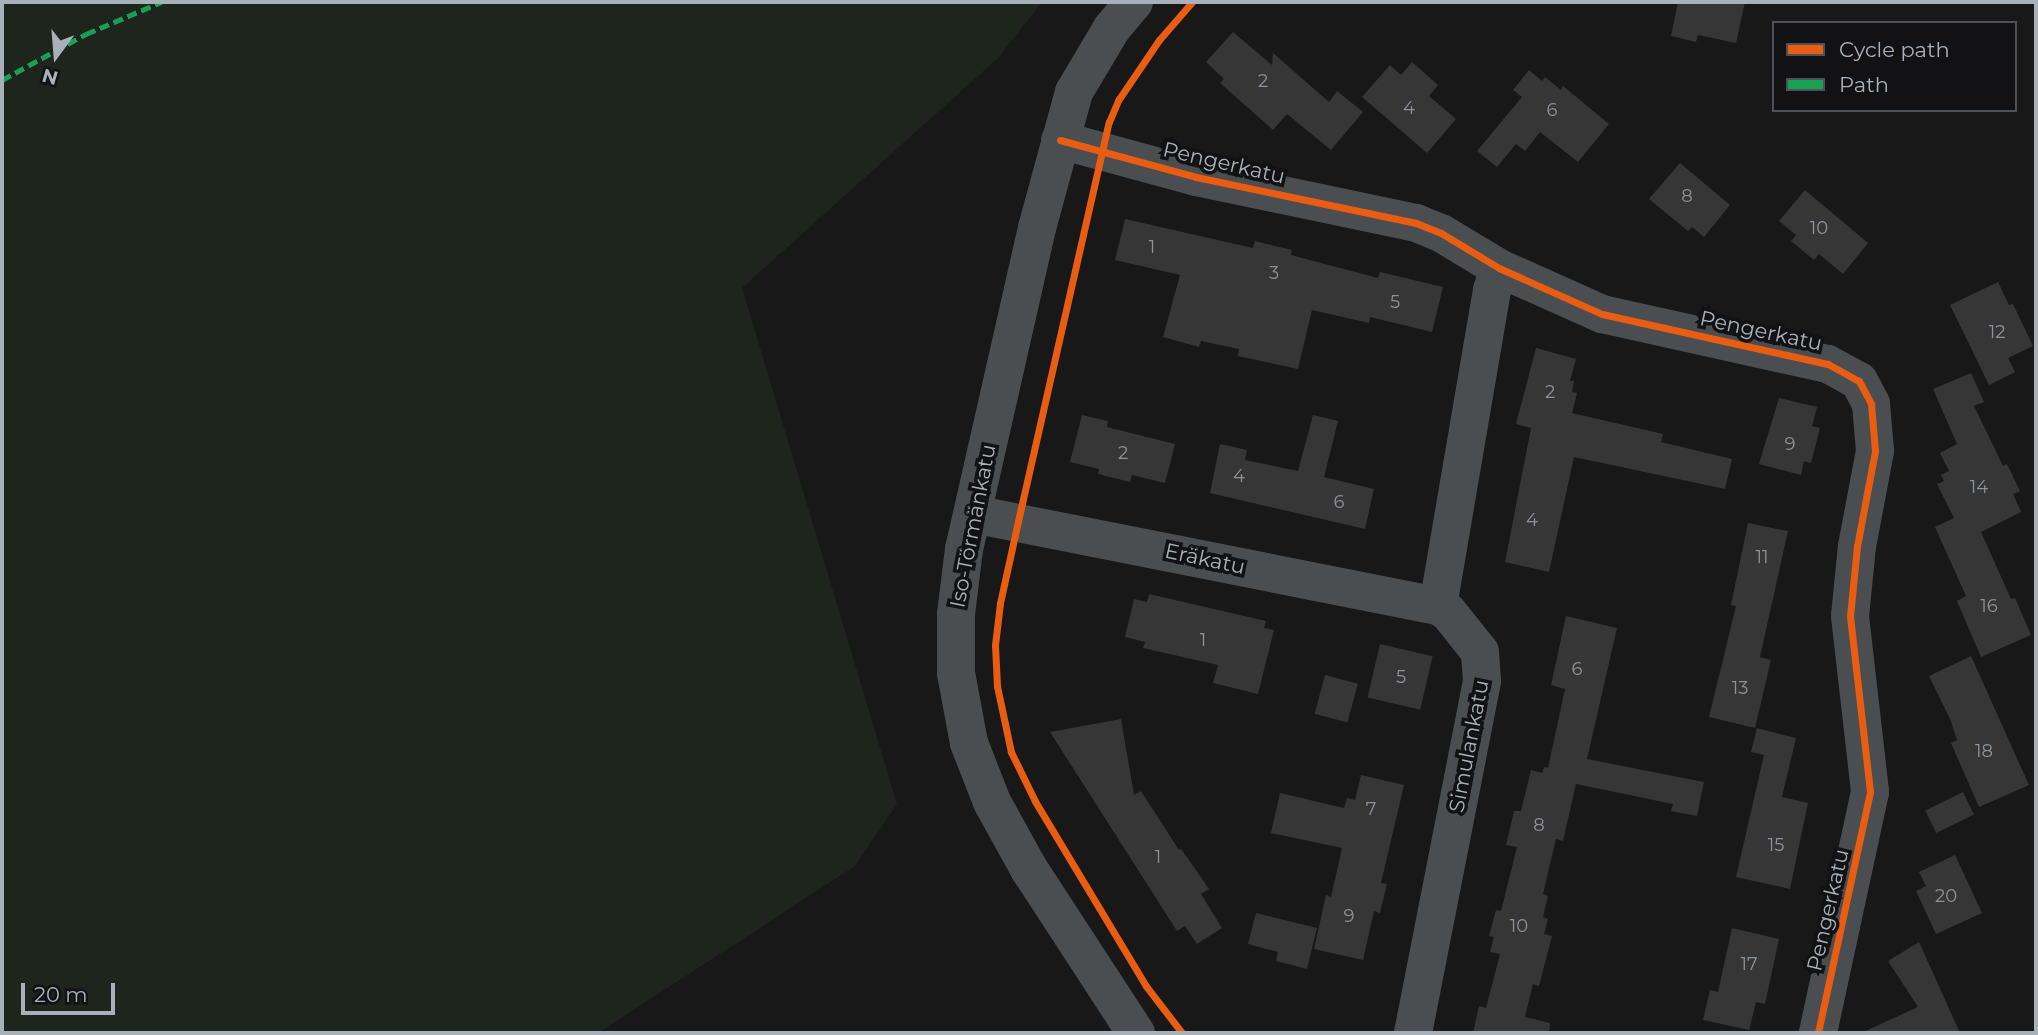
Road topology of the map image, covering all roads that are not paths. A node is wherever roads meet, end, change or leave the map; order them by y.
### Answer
1 (1134, 2) edge
2 (1060, 140) junction
3 (1499, 268) junction
4 (972, 514) junction
5 (1438, 606) junction
6 (1136, 1033) edge
7 (1413, 1033) edge
8 (1818, 1033) edge

1 - 2 street, Iso-Törmänkatu
2 - 3 street, Pengerkatu
2 - 4 street, Iso-Törmänkatu
3 - 5 street
3 - 8 street, Pengerkatu
4 - 5 street, Eräkatu
4 - 6 street, Iso-Törmänkatu
5 - 7 street, Simulankatu

